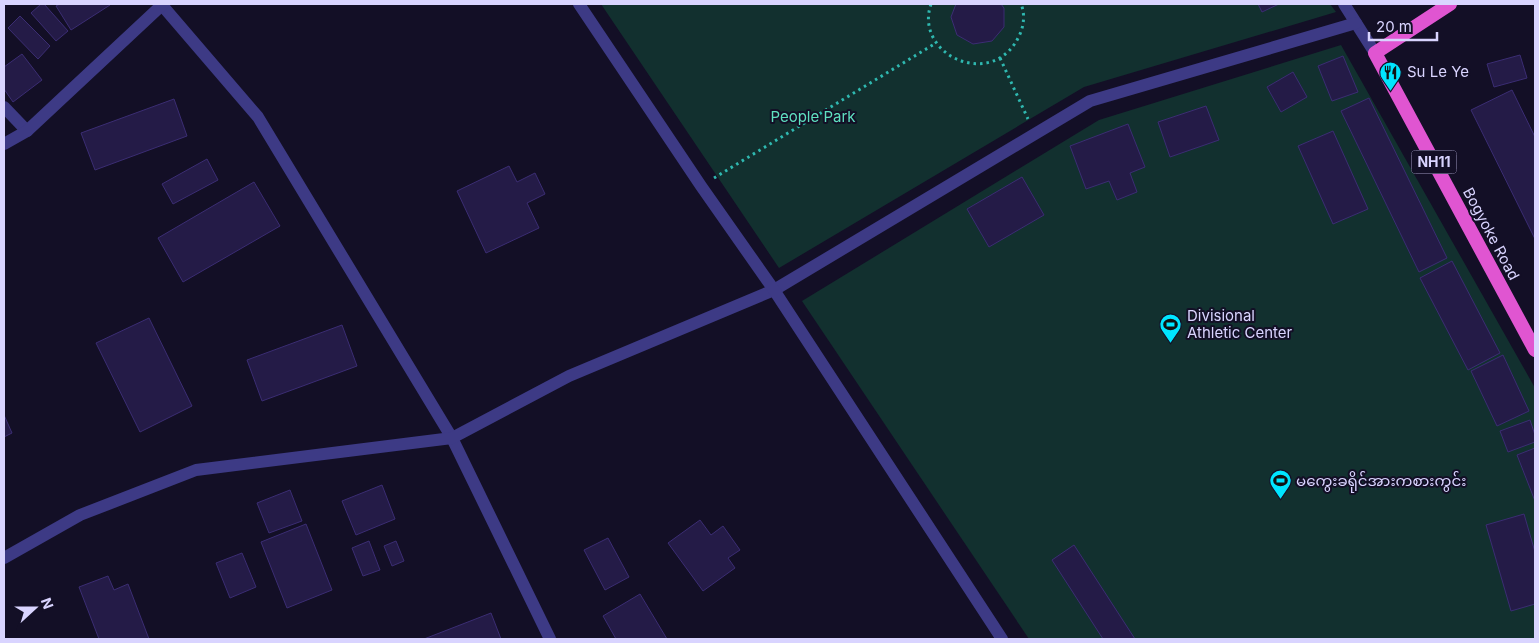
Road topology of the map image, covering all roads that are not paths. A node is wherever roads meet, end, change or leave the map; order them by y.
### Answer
1 (162, 4) edge
2 (578, 4) edge
3 (1344, 4) edge
4 (1450, 4) edge
5 (1356, 23) junction
6 (1375, 53) junction
7 (4, 107) edge
8 (27, 131) junction
9 (4, 144) edge
10 (774, 290) junction
11 (1535, 350) edge
12 (452, 438) junction
13 (4, 558) edge
14 (550, 639) edge
15 (1002, 639) edge

1 - 8 street
1 - 12 street
2 - 10 street
3 - 5 street
4 - 6 highway
5 - 6 street
5 - 10 street
6 - 11 highway, Bogyoke Road / NH11
7 - 8 street
8 - 9 street
10 - 12 street
10 - 15 street
12 - 13 street
12 - 14 street

